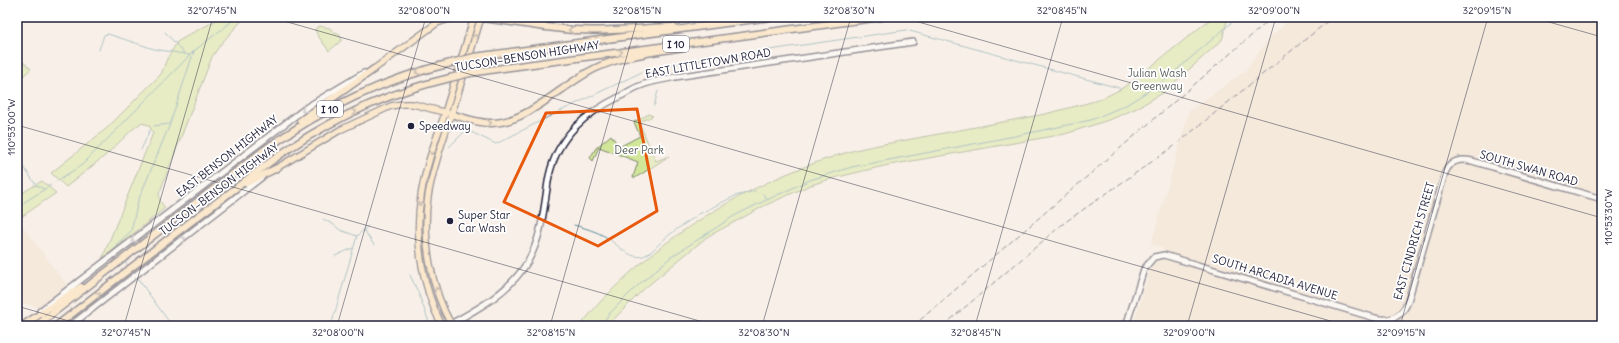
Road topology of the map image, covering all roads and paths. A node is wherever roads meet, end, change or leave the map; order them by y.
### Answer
1 (441, 17) edge
2 (455, 17) edge
3 (474, 17) edge
4 (481, 17) edge
5 (771, 17) edge
6 (882, 17) edge
7 (722, 24) junction
8 (811, 26) junction
9 (417, 37) junction
10 (913, 42) dead end
11 (374, 68) junction
12 (448, 113) junction
13 (1451, 163) joint
14 (274, 168) junction
15 (219, 185) junction
16 (227, 194) junction
17 (1602, 200) edge
18 (118, 262) junction
19 (84, 305) junction
20 (1390, 319) joint
21 (450, 325) edge
22 (21, 326) edge
23 (36, 326) edge
24 (56, 326) edge
25 (64, 326) edge
26 (70, 326) edge
27 (442, 326) edge
28 (1126, 326) edge

1 - 9 main road
2 - 9 main road, EAST BENSON HIGHWAY
3 - 4 main road
3 - 12 main road
7 -> 4 highway
12 -> 4 main road
5 - 7 highway, TUCSON–BENSON HIGHWAY / I 10
6 - 8 highway, TUCSON–BENSON HIGHWAY / I 10
7 -> 15 highway, TUCSON–BENSON HIGHWAY / I 10, bridge
12 -> 8 highway
16 -> 8 highway, TUCSON–BENSON HIGHWAY / I 10, bridge
9 - 11 main road, EAST BENSON HIGHWAY
10 - 21 street, EAST LITTLETOWN ROAD
11 - 15 highway
11 -> 22 street, EAST BENSON HIGHWAY
12 - 14 main road
21 -> 12 main road
12 -> 27 main road
13 - 17 street, SOUTH SWAN ROAD
13 - 20 street, EAST CINDRICH STREET
14 - 16 highway
26 -> 14 street
15 - 18 highway, TUCSON–BENSON HIGHWAY / I 10
19 -> 16 highway, TUCSON–BENSON HIGHWAY / I 10
18 - 22 highway
18 - 23 highway
19 - 24 highway, TUCSON–BENSON HIGHWAY / I 10
19 - 25 highway
20 - 28 street, SOUTH ARCADIA AVENUE

